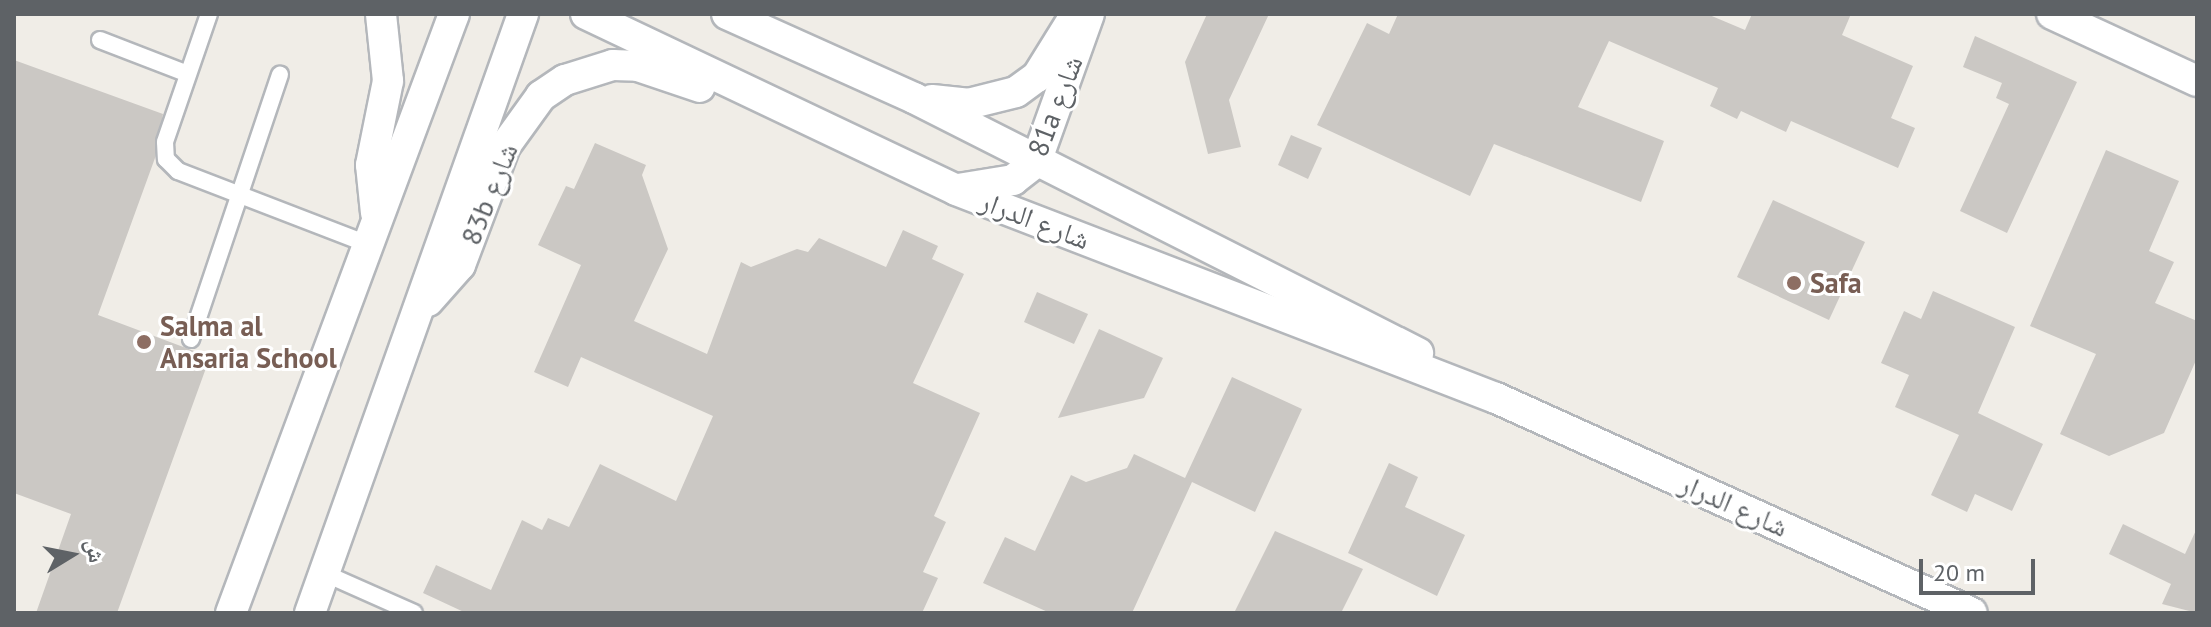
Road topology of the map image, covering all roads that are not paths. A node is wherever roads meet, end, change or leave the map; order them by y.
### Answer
1 (209, 14) edge
2 (381, 14) edge
3 (454, 14) edge
4 (523, 14) edge
5 (586, 14) edge
6 (727, 14) edge
7 (1076, 14) edge
8 (1089, 14) edge
9 (2052, 14) edge
10 (100, 40) dead end
11 (188, 74) junction
12 (280, 75) dead end
13 (2197, 81) edge
14 (914, 98) junction
15 (790, 109) junction
16 (1036, 162) junction
17 (956, 190) junction
18 (242, 195) junction
19 (372, 231) junction
20 (420, 307) junction
21 (191, 339) dead end
22 (1496, 398) junction
23 (326, 574) junction
24 (231, 613) edge
25 (310, 613) edge
26 (414, 613) edge
27 (1972, 613) edge

1 - 11 lane
2 - 19 street
3 - 19 street
4 - 20 street, 83b شارع
5 - 15 street, شارع الدرار
6 - 14 street, شارع الدرار
7 - 14 street, 81a شارع
8 - 16 street, 81a شارع
9 - 13 street
10 - 11 lane
11 - 18 lane
12 - 18 lane
14 - 16 street, شارع الدرار
15 - 17 street, شارع الدرار
15 - 20 street, 83b شارع
16 - 17 street, 81a شارع
16 - 22 street, شارع الدرار
17 - 22 street, شارع الدرار
18 - 19 lane
18 - 21 lane
19 - 24 street
20 - 23 street, 83b شارع
22 - 27 street, شارع الدرار
23 - 25 street, 83b شارع
23 - 26 lane

